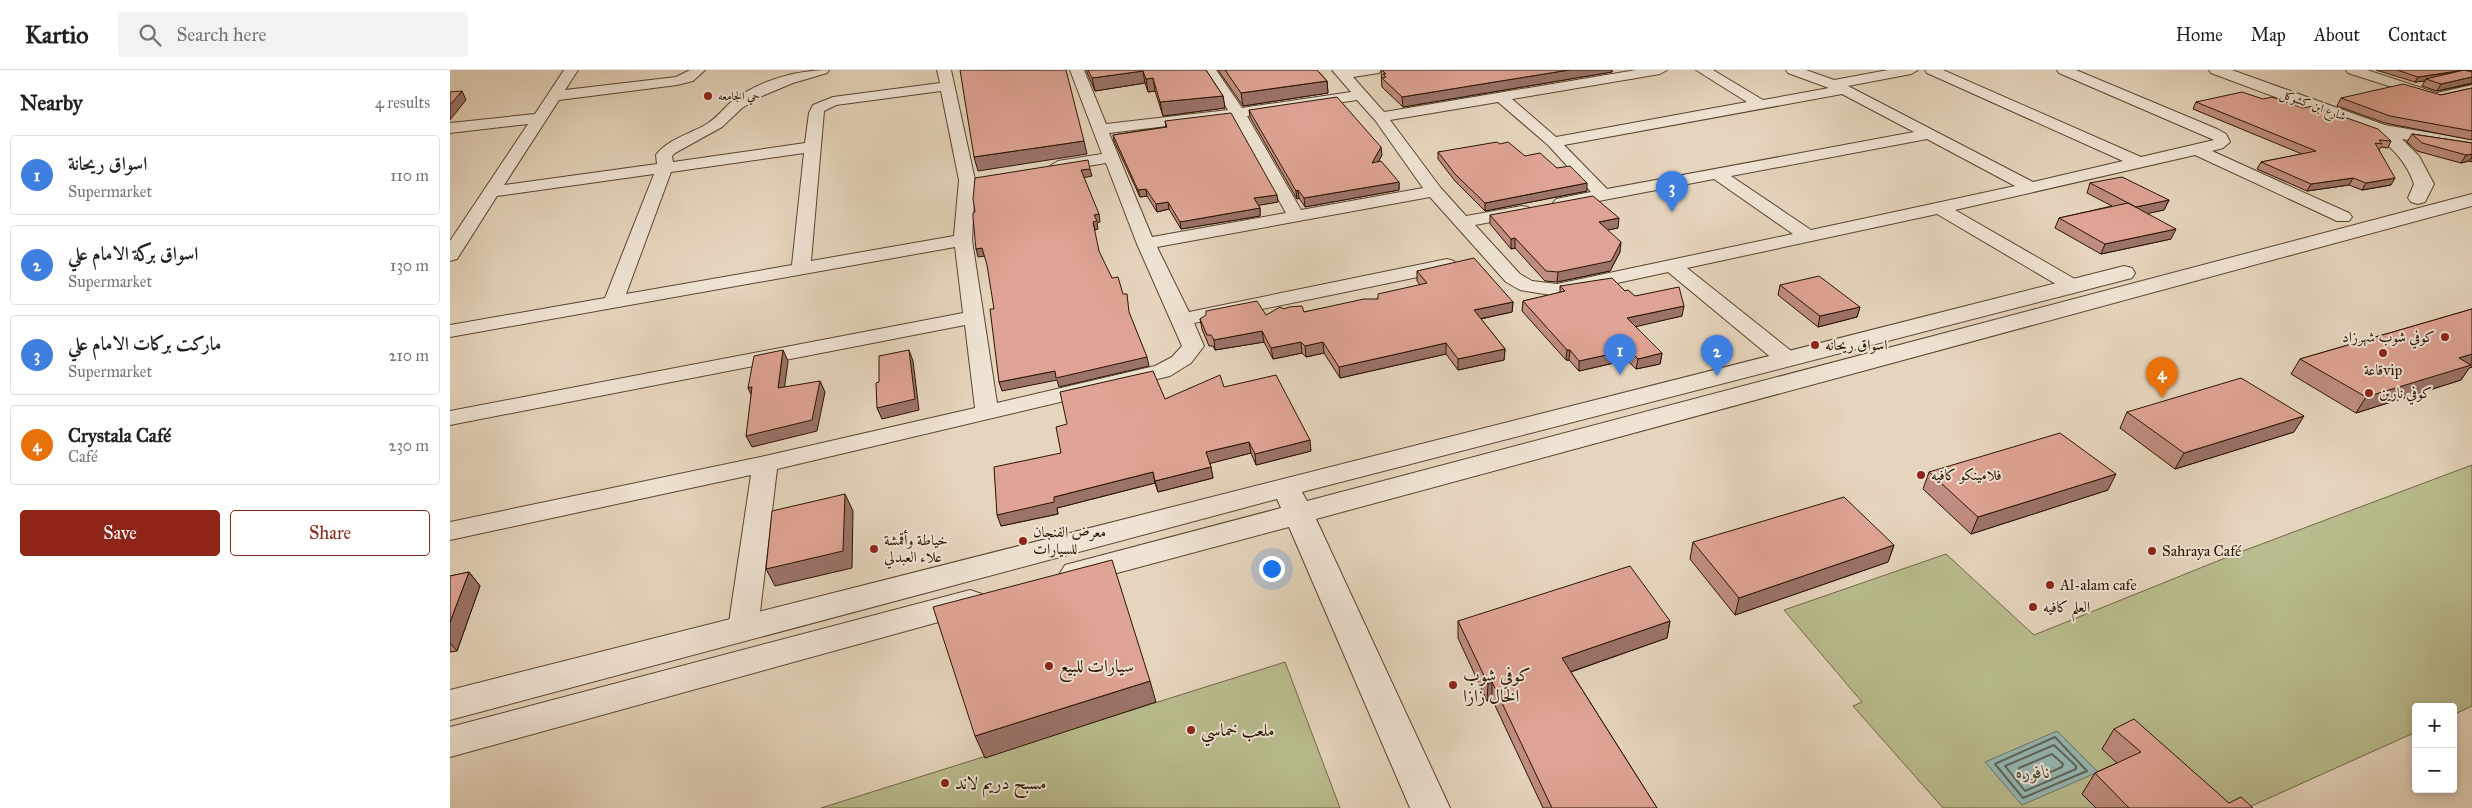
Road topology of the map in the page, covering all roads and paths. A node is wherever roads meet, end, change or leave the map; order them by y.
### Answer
1 (571, 70) edge
2 (698, 70) edge
3 (822, 70) edge
4 (1078, 70) edge
5 (1208, 70) edge
6 (1374, 70) edge
7 (1569, 70) edge
8 (1660, 70) edge
9 (1703, 70) edge
10 (1793, 70) edge
11 (1910, 70) edge
12 (1932, 70) edge
13 (2064, 70) edge
14 (2217, 70) edge
15 (2353, 70) edge
16 (1341, 72) edge
17 (945, 78) edge
18 (1590, 82) junction
19 (1840, 87) junction
20 (2472, 89) edge
21 (1360, 95) junction
22 (554, 96) junction
23 (1502, 98) junction
24 (1760, 104) junction
25 (1238, 113) junction
26 (1380, 117) junction
27 (540, 118) junction
28 (450, 128) edge
29 (1101, 129) junction
30 (2381, 130) junction
31 (1930, 134) junction
32 (1553, 142) junction
33 (2472, 146) edge
34 (814, 147) junction
35 (2197, 150) junction
36 (1112, 157) junction
37 (2140, 163) junction
38 (665, 167) junction
39 (1044, 168) edge
40 (1715, 173) junction
41 (986, 177) edge
42 (967, 180) junction
43 (2472, 184) edge
44 (2030, 188) junction
45 (1434, 191) junction
46 (490, 192) junction
47 (1603, 195) junction
48 (2418, 198) junction
49 (2472, 200) edge
50 (1940, 208) junction
51 (1296, 216) junction
52 (2343, 217) junction
53 (1462, 222) junction
54 (1808, 236) junction
55 (963, 240) junction
56 (1146, 244) junction
57 (450, 255) edge
58 (1492, 256) junction
59 (2192, 256) junction
60 (1673, 266) junction
61 (801, 268) junction
62 (2215, 268) junction
63 (2073, 286) junction
64 (613, 302) junction
65 (975, 317) junction
66 (1182, 319) junction
67 (450, 331) edge
68 (1788, 359) junction
69 (988, 413) junction
70 (450, 418) edge
71 (765, 464) junction
72 (1292, 500) junction
73 (450, 531) edge
74 (1047, 581) edge
75 (999, 594) edge
76 (743, 629) junction
77 (450, 705) edge
78 (450, 742) edge
79 (1430, 808) edge

1 - 22 street
2 - 22 street
3 - 38 street
4 - 29 street
5 - 25 street
6 - 16 street
7 - 18 street
8 - 18 street
9 - 24 street
10 - 19 street
11 - 19 street
12 - 37 street
13 - 35 street
14 - 30 street, شارع ابن كشوكل
15 - 20 street
16 - 21 street
17 - 34 street
17 - 42 street
18 - 23 street
19 - 24 street
19 - 31 street
21 - 25 street
21 - 26 street
22 - 27 street
23 - 26 street
23 - 32 street
24 - 32 street
25 - 29 street
25 - 51 street
26 - 45 street
27 - 28 street
27 - 46 street
29 - 36 street
30 - 33 street
30 - 48 street
31 - 40 street
31 - 44 street
32 - 47 street
34 - 38 street
34 - 61 street
35 - 37 street
35 - 52 street
36 - 39 street
36 - 56 street
37 - 44 street
38 - 46 street
38 - 64 street
40 - 47 street
40 - 54 street
41 - 42 street
42 - 55 street
43 - 48 street
44 - 50 street
45 - 51 street
45 - 53 street
46 - 57 street
47 - 53 street
48 - 52 street
49 - 62 street
50 - 54 street
50 - 63 street
51 - 56 street
52 - 59 street
53 - 58 street
54 - 60 street
55 - 61 street
55 - 65 street
56 - 66 street
58 - 60 street
58 - 66 street
59 - 62 street
59 - 63 street
60 - 68 street
61 - 64 street
62 - 72 street
63 - 68 street
64 - 67 street
65 - 69 street
65 - 70 street
66 - 69 street
68 - 72 street
69 - 71 street
71 - 73 street
71 - 76 street
72 - 74 street
72 - 76 street
72 - 79 street
75 - 78 street
76 - 77 street

